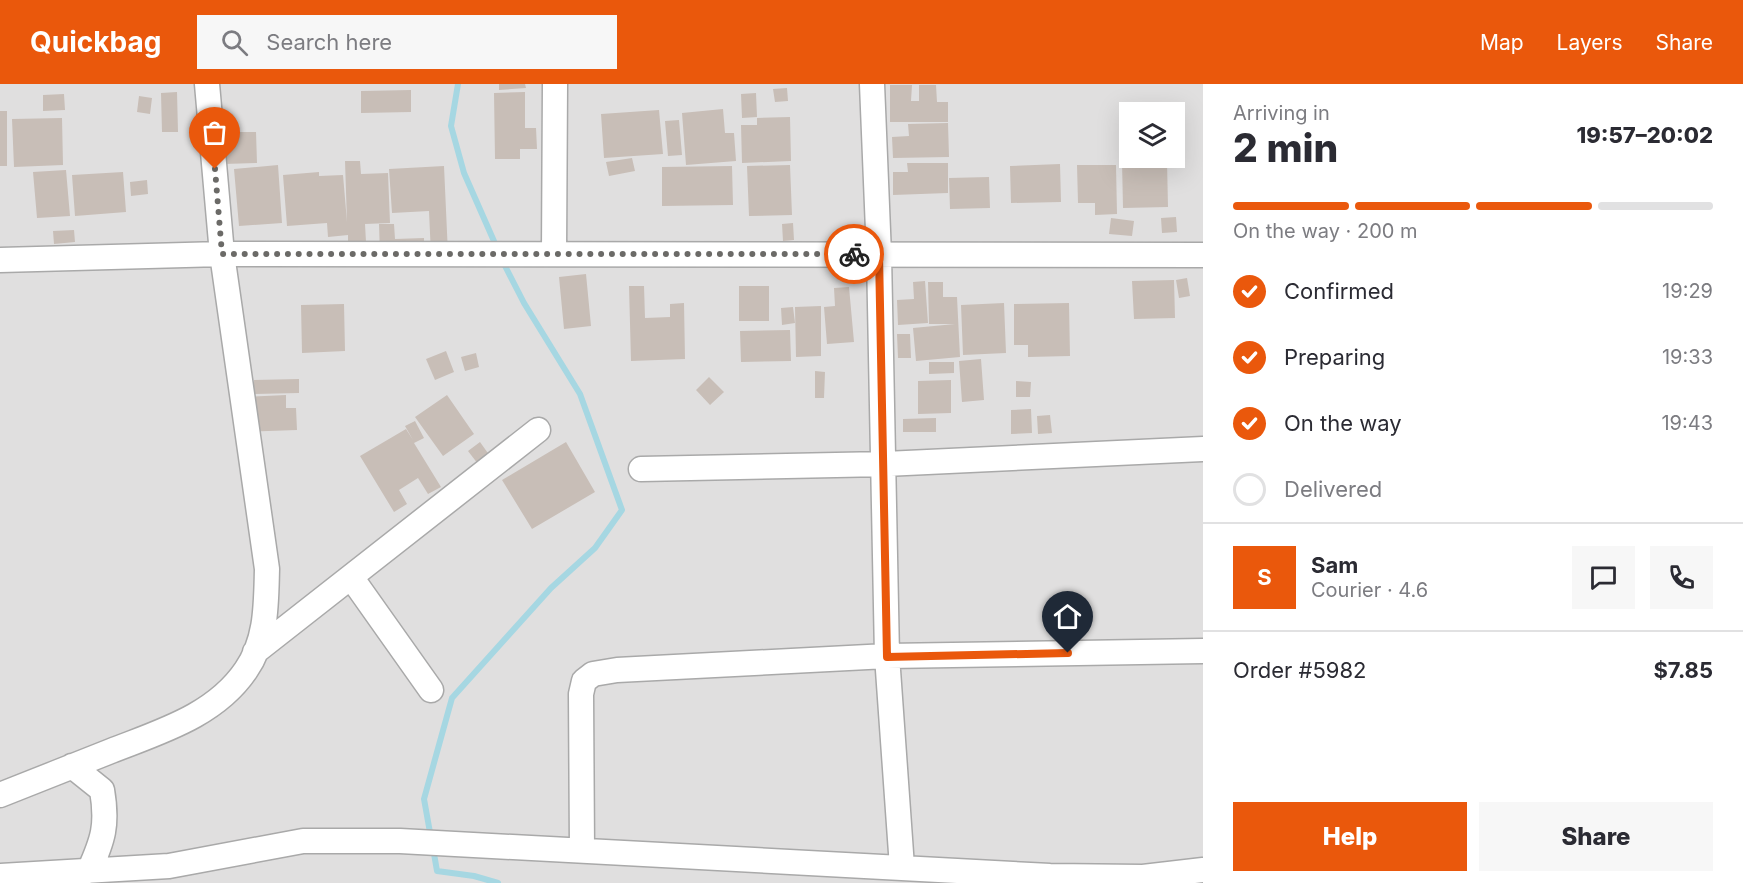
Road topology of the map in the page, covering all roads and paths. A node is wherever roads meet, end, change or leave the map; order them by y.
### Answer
1 (207, 84) edge
2 (555, 84) edge
3 (872, 84) edge
4 (554, 253) junction
5 (222, 254) junction
6 (879, 255) junction
7 (1203, 255) edge
8 (0, 260) edge
9 (538, 430) dead end
10 (1203, 449) edge
11 (885, 464) junction
12 (641, 469) dead end
13 (351, 577) junction
14 (1203, 651) edge
15 (255, 652) junction
16 (887, 657) junction
17 (431, 690) dead end
18 (72, 766) junction
19 (0, 795) edge
20 (582, 850) junction
21 (902, 867) junction
22 (1203, 870) edge
23 (89, 872) junction
24 (170, 874) edge
25 (0, 876) edge

1 - 5 street
2 - 4 street
3 - 6 street
4 - 5 street
4 - 6 street
5 - 8 street
5 - 15 street
6 - 7 street
6 - 11 street
9 - 13 street
10 - 11 street
11 - 12 street
11 - 16 street
13 - 15 street
13 - 17 street
14 - 16 street
15 - 18 street
16 - 20 street
16 - 21 street
18 - 19 street
18 - 23 street
20 - 21 street
20 - 24 street
21 - 22 street
23 - 24 street
23 - 25 street

